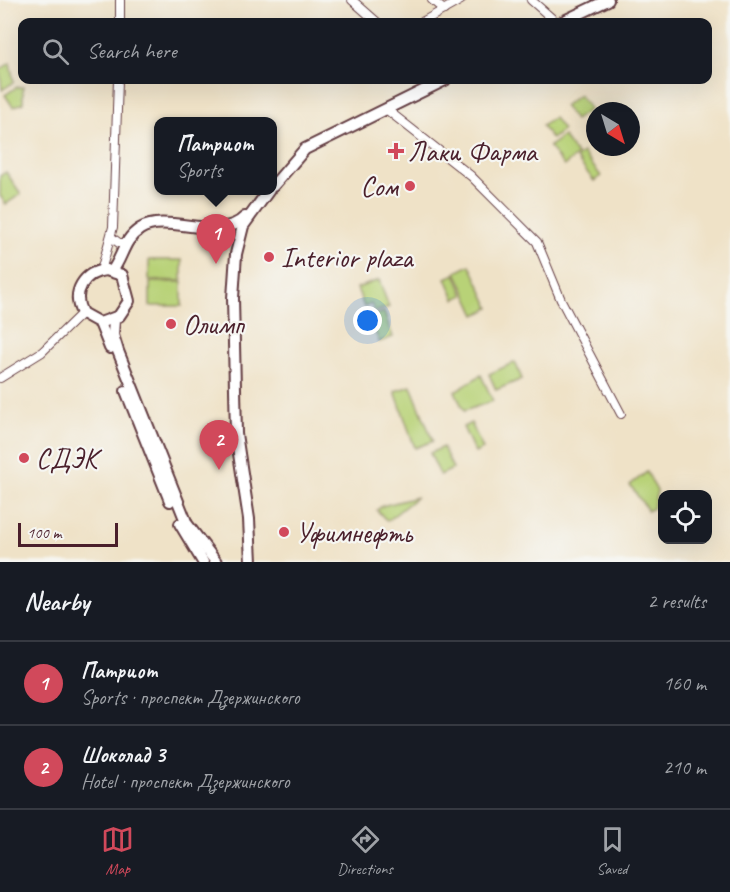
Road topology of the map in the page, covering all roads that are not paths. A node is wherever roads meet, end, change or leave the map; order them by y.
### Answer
1 (120, 0) edge
2 (352, 0) edge
3 (432, 0) edge
4 (461, 0) edge
5 (531, 0) edge
6 (608, 0) edge
7 (444, 10) junction
8 (120, 18) edge
9 (372, 18) edge
10 (429, 18) edge
11 (551, 18) edge
12 (570, 18) edge
13 (118, 84) edge
14 (437, 84) edge
15 (386, 109) junction
16 (277, 180) edge
17 (263, 195) edge
18 (264, 195) edge
19 (238, 232) junction
20 (111, 237) junction
21 (124, 243) junction
22 (111, 272) junction
23 (82, 313) junction
24 (114, 320) junction
25 (100, 323) junction
26 (0, 378) edge
27 (621, 414) dead end
28 (203, 562) edge
29 (216, 562) edge
30 (252, 562) edge

1 - 8 street
2 - 9 street
3 - 7 street
4 - 7 street
5 - 11 street
6 - 12 street
7 - 10 street
13 - 20 street
14 - 15 street
15 - 16 street
15 - 27 street
17 - 21 street
18 - 19 street
19 - 22 street
19 - 30 street
20 - 21 street
20 - 22 street
21 - 22 street
22 - 23 street
22 - 24 street
23 - 25 street
23 - 26 street
24 - 25 street
24 - 29 street
25 - 28 street

